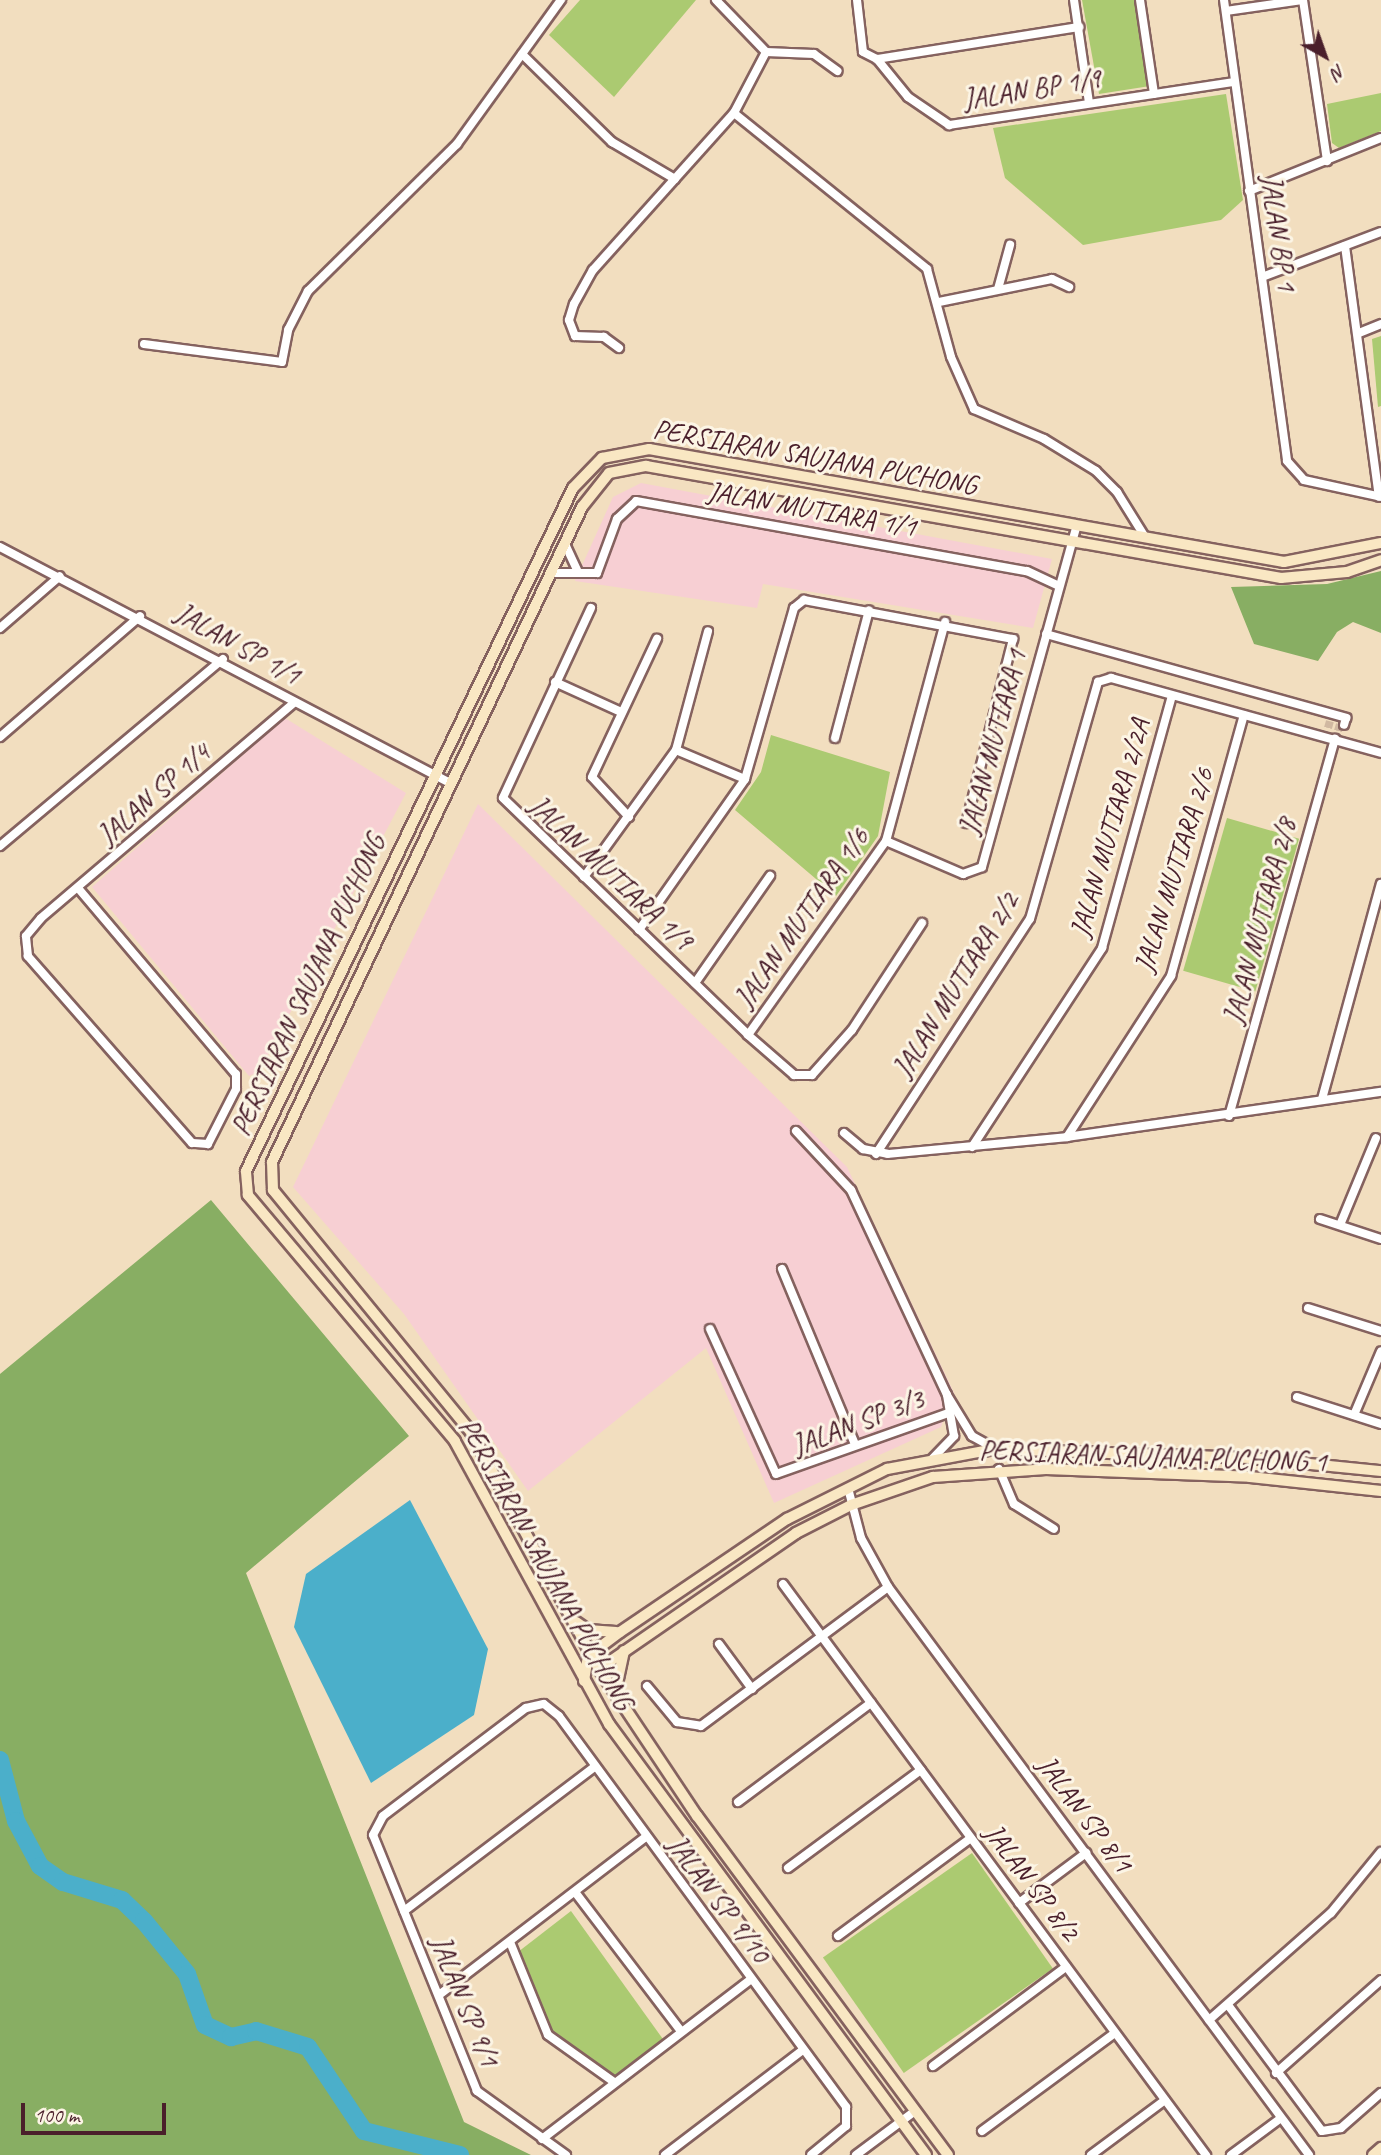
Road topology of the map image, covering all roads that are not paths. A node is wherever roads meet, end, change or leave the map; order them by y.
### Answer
1 (561, 0) edge
2 (716, 0) edge
3 (857, 0) edge
4 (1074, 0) edge
5 (1140, 0) edge
6 (1224, 0) edge
7 (1303, 0) edge
8 (1226, 11) junction
9 (1079, 27) junction
10 (766, 52) junction
11 (522, 54) junction
12 (877, 59) junction
13 (837, 71) dead end
14 (1234, 82) junction
15 (1154, 94) junction
16 (1089, 103) junction
17 (734, 113) junction
18 (1381, 138) edge
19 (1327, 161) junction
20 (675, 179) junction
21 (1250, 191) junction
22 (1381, 232) edge
23 (1010, 245) dead end
24 (1345, 246) junction
25 (1262, 277) junction
26 (1069, 287) dead end
27 (998, 289) junction
28 (939, 302) junction
29 (1381, 324) edge
30 (1359, 332) junction
31 (144, 344) dead end
32 (619, 348) dead end
33 (1381, 413) edge
34 (1370, 415) junction
35 (1380, 497) edge
36 (1076, 527) junction
37 (1145, 537) junction
38 (1381, 543) edge
39 (565, 544) junction
40 (1070, 544) junction
41 (0, 547) edge
42 (1381, 560) edge
43 (579, 572) junction
44 (551, 573) junction
45 (60, 576) junction
46 (1059, 586) junction
47 (591, 608) dead end
48 (869, 610) junction
49 (140, 616) junction
50 (945, 622) junction
51 (0, 628) edge
52 (708, 631) dead end
53 (1046, 634) junction
54 (657, 639) dead end
55 (223, 659) junction
56 (555, 682) junction
57 (1172, 696) junction
58 (295, 702) junction
59 (621, 712) junction
60 (1244, 715) junction
61 (1334, 727) junction
62 (0, 737) edge
63 (835, 738) dead end
64 (676, 750) junction
65 (1381, 753) edge
66 (436, 778) junction
67 (745, 779) junction
68 (452, 784) junction
69 (629, 817) junction
70 (966, 823) dead end
71 (886, 841) junction
72 (0, 846) edge
73 (770, 876) dead end
74 (584, 877) junction
75 (1381, 884) edge
76 (78, 888) junction
77 (922, 923) dead end
78 (639, 930) junction
79 (695, 983) junction
80 (748, 1035) junction
81 (1381, 1092) edge
82 (1322, 1099) junction
83 (1229, 1116) junction
84 (796, 1131) dead end
85 (844, 1133) dead end
86 (1067, 1137) junction
87 (1376, 1138) dead end
88 (972, 1147) junction
89 (876, 1154) junction
90 (1320, 1219) dead end
91 (1340, 1225) junction
92 (1381, 1239) edge
93 (782, 1269) dead end
94 (1308, 1308) dead end
95 (710, 1329) dead end
96 (1381, 1331) edge
97 (1381, 1351) edge
98 (947, 1395) junction
99 (1297, 1398) dead end
100 (455, 1410) junction
101 (431, 1411) junction
102 (948, 1413) junction
103 (1354, 1415) junction
104 (1381, 1424) edge
105 (456, 1441) junction
106 (855, 1444) junction
107 (995, 1449) junction
108 (932, 1459) junction
109 (999, 1469) junction
110 (1381, 1471) edge
111 (848, 1488) junction
112 (1381, 1491) edge
113 (851, 1505) junction
114 (1054, 1529) dead end
115 (783, 1584) dead end
116 (888, 1587) junction
117 (574, 1620) junction
118 (620, 1632) junction
119 (822, 1636) junction
120 (719, 1644) dead end
121 (625, 1649) junction
122 (566, 1650) junction
123 (591, 1653) junction
124 (585, 1665) junction
125 (599, 1669) junction
126 (584, 1682) junction
127 (647, 1686) dead end
128 (752, 1689) junction
129 (615, 1695) junction
130 (872, 1703) junction
131 (593, 1768) junction
132 (921, 1770) junction
133 (738, 1802) dead end
134 (375, 1826) joint
135 (644, 1838) junction
136 (971, 1838) junction
137 (1381, 1852) edge
138 (1086, 1853) junction
139 (788, 1868) dead end
140 (575, 1892) junction
141 (1019, 1903) junction
142 (404, 1912) junction
143 (838, 1936) dead end
144 (510, 1942) junction
145 (1066, 1967) junction
146 (751, 1979) junction
147 (1381, 1980) edge
148 (439, 1996) junction
149 (1228, 2005) junction
150 (1209, 2020) junction
151 (681, 2031) junction
152 (1115, 2033) junction
153 (803, 2050) junction
154 (933, 2066) dead end
155 (1276, 2073) junction
156 (614, 2082) junction
157 (1381, 2093) edge
158 (1165, 2100) junction
159 (915, 2111) junction
160 (1282, 2118) junction
161 (901, 2121) junction
162 (982, 2132) dead end
163 (542, 2138) junction
164 (1381, 2148) edge
165 (566, 2155) edge
166 (665, 2155) edge
167 (811, 2155) edge
168 (856, 2155) edge
169 (926, 2155) edge
170 (948, 2155) edge
171 (1091, 2155) edge
172 (1206, 2155) edge
173 (1231, 2155) edge
174 (1309, 2155) edge
175 (1373, 2155) edge

1 - 11 street
2 - 10 street
3 - 12 street, JALAN BP 1/9
4 - 9 street
5 - 15 street
6 - 8 street, JALAN BP 1
7 - 8 street
7 - 19 street
8 - 14 street, JALAN BP 1
9 - 12 street
9 - 16 street
10 - 13 street
10 - 17 street
11 - 20 street
11 - 31 street
12 - 16 street, JALAN BP 1/9
14 - 15 street, JALAN BP 1/9
14 - 21 street, JALAN BP 1
15 - 16 street, JALAN BP 1/9
17 - 20 street
17 - 28 street
18 - 19 street
19 - 21 street
20 - 32 street
21 - 25 street, JALAN BP 1
22 - 24 street
23 - 27 street
24 - 25 street
24 - 30 street
25 - 35 street, JALAN BP 1
26 - 27 street
27 - 28 street
28 - 37 street
29 - 30 street
30 - 34 street
33 - 34 street
34 - 35 street
36 - 37 street, PERSIARAN SAUJANA PUCHONG
36 - 40 street, JALAN MUTIARA 1
36 - 66 street, PERSIARAN SAUJANA PUCHONG
37 - 38 street, PERSIARAN SAUJANA PUCHONG
39 - 40 street, PERSIARAN SAUJANA PUCHONG
39 - 43 street
39 - 44 street, PERSIARAN SAUJANA PUCHONG
40 - 42 street, PERSIARAN SAUJANA PUCHONG
40 - 46 street, JALAN MUTIARA 1
41 - 45 street, JALAN SP 1/1
43 - 44 street
43 - 46 street, JALAN MUTIARA 1/1
44 - 68 street, PERSIARAN SAUJANA PUCHONG
45 - 49 street, JALAN SP 1/1
45 - 51 street
46 - 53 street, JALAN MUTIARA 1
47 - 56 street, JALAN MUTIARA 1/9
48 - 50 street
48 - 63 street
48 - 67 street
49 - 55 street, JALAN SP 1/1
49 - 62 street
50 - 70 street
50 - 71 street, JALAN MUTIARA 1/6
52 - 64 street
53 - 61 street
53 - 71 street, JALAN MUTIARA 1
54 - 59 street
55 - 58 street, JALAN SP 1/1
55 - 72 street
56 - 59 street
56 - 74 street, JALAN MUTIARA 1/9
57 - 60 street
57 - 88 street, JALAN MUTIARA 2/2A
57 - 89 street, JALAN MUTIARA 2/2
58 - 66 street, JALAN SP 1/1
58 - 76 street, JALAN SP 1/4
59 - 69 street
60 - 61 street
60 - 86 street, JALAN MUTIARA 2/6
61 - 65 street
61 - 83 street, JALAN MUTIARA 2/8
64 - 67 street
64 - 69 street
66 - 68 street, JALAN SP 1/1
66 - 101 street, PERSIARAN SAUJANA PUCHONG
67 - 78 street
68 - 100 street, PERSIARAN SAUJANA PUCHONG
69 - 74 street
71 - 80 street, JALAN MUTIARA 1/6
73 - 79 street
74 - 78 street, JALAN MUTIARA 1/9
75 - 82 street
76 - 76 street, JALAN SP 1/4
77 - 80 street, JALAN MUTIARA 1/9
78 - 79 street, JALAN MUTIARA 1/9
79 - 80 street, JALAN MUTIARA 1/9
81 - 82 street
82 - 83 street
83 - 86 street
84 - 98 street
85 - 89 street
86 - 88 street
87 - 91 street
88 - 89 street
90 - 91 street
91 - 92 street
93 - 106 street
94 - 96 street
95 - 106 street, JALAN SP 3/3
97 - 103 street
98 - 102 street
98 - 107 street
99 - 103 street
100 - 101 street
100 - 105 street
100 - 117 street, PERSIARAN SAUJANA PUCHONG
101 - 105 street, PERSIARAN SAUJANA PUCHONG
102 - 106 street, JALAN SP 3/3
102 - 108 street
103 - 104 street
105 - 122 street, PERSIARAN SAUJANA PUCHONG
107 - 108 street, PERSIARAN SAUJANA PUCHONG 1
107 - 110 street, PERSIARAN SAUJANA PUCHONG 1
108 - 111 street, PERSIARAN SAUJANA PUCHONG 1
109 - 112 street, PERSIARAN SAUJANA PUCHONG 1
109 - 113 street, PERSIARAN SAUJANA PUCHONG 1
109 - 114 street
111 - 113 street, JALAN SP 8/1
111 - 118 street, PERSIARAN SAUJANA PUCHONG 1
113 - 116 street, JALAN SP 8/1
113 - 121 street, PERSIARAN SAUJANA PUCHONG 1
115 - 119 street, JALAN SP 8/2
116 - 119 street
116 - 138 street, JALAN SP 8/1
117 - 118 street
117 - 123 street, PERSIARAN SAUJANA PUCHONG
118 - 123 street, PERSIARAN SAUJANA PUCHONG 1
119 - 128 street
119 - 130 street, JALAN SP 8/2
120 - 128 street
121 - 125 street, PERSIARAN SAUJANA PUCHONG 1
121 - 129 street
122 - 124 street
122 - 126 street, PERSIARAN SAUJANA PUCHONG
123 - 124 street
123 - 125 street, PERSIARAN SAUJANA PUCHONG
124 - 125 street
124 - 126 street
125 - 129 street, PERSIARAN SAUJANA PUCHONG
126 - 161 street, PERSIARAN SAUJANA PUCHONG
127 - 128 street
129 - 159 street, PERSIARAN SAUJANA PUCHONG
130 - 132 street, JALAN SP 8/2
130 - 133 street
131 - 134 street, JALAN SP 9/10
131 - 135 street, JALAN SP 9/10
131 - 142 street
132 - 136 street, JALAN SP 8/2
132 - 139 street
134 - 142 street, JALAN SP 9/1
135 - 140 street
135 - 146 street, JALAN SP 9/10
136 - 141 street, JALAN SP 8/2
136 - 143 street
137 - 149 street
138 - 141 street
138 - 150 street, JALAN SP 8/1
140 - 144 street
140 - 151 street
141 - 145 street, JALAN SP 8/2
142 - 148 street, JALAN SP 9/1
144 - 148 street
144 - 156 street
145 - 152 street, JALAN SP 8/2
145 - 154 street
146 - 151 street
146 - 153 street, JALAN SP 9/10
147 - 155 street
148 - 163 street, JALAN SP 9/1
149 - 150 street
149 - 155 street
150 - 160 street, JALAN SP 8/1
151 - 156 street
152 - 158 street, JALAN SP 8/2
152 - 162 street
153 - 166 street
153 - 167 street, JALAN SP 9/10
155 - 157 street
156 - 163 street
158 - 171 street
158 - 172 street, JALAN SP 8/2
159 - 161 street
159 - 170 street, PERSIARAN SAUJANA PUCHONG
160 - 173 street
160 - 174 street, JALAN SP 8/1
161 - 168 street
161 - 169 street, PERSIARAN SAUJANA PUCHONG
163 - 165 street, JALAN SP 9/1
164 - 175 street

